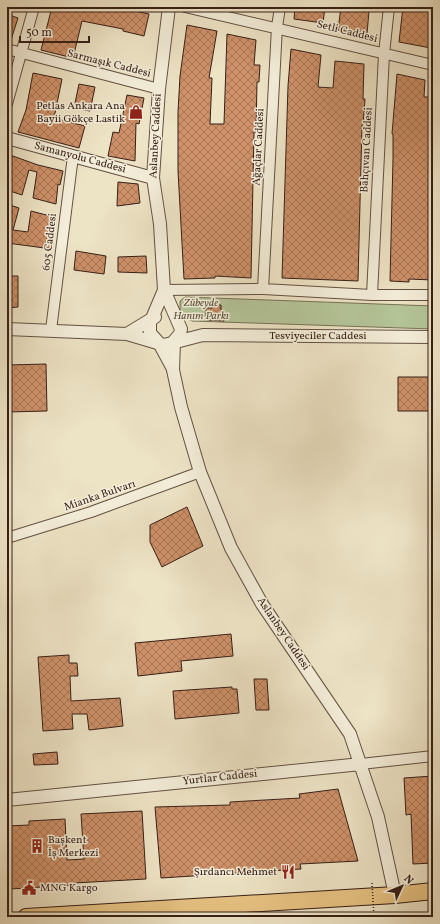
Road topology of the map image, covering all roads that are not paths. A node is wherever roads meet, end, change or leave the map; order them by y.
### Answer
1 (34, 7) edge
2 (169, 7) edge
3 (185, 7) edge
4 (280, 7) edge
5 (390, 7) edge
6 (277, 27) junction
7 (7, 49) edge
8 (22, 54) junction
9 (384, 54) junction
10 (433, 65) edge
11 (159, 89) junction
12 (7, 104) edge
13 (7, 138) edge
14 (73, 156) junction
15 (152, 178) junction
16 (263, 289) junction
17 (164, 290) junction
18 (372, 295) junction
19 (433, 295) edge
20 (153, 319) junction
21 (177, 319) junction
22 (7, 329) edge
23 (51, 330) junction
24 (127, 334) junction
25 (203, 335) junction
26 (433, 337) edge
27 (174, 341) junction
28 (159, 343) junction
29 (173, 370) junction
30 (200, 472) junction
31 (7, 538) edge
32 (433, 756) edge
33 (361, 764) junction
34 (7, 800) edge
35 (428, 890) edge
36 (395, 895) junction
37 (26, 917) edge

1 - 8 street
2 - 11 street, Aslanbey Caddesi
3 - 6 street, Setli Caddesi
4 - 6 street, Ağaçlar Caddesi
5 - 9 street, Bahçıvan Caddesi
6 - 9 street, Setli Caddesi
6 - 16 street, Ağaçlar Caddesi
7 - 8 street, Sarmaşık Caddesi
8 - 11 street, Sarmaşık Caddesi
8 - 12 street
9 - 10 street, Setli Caddesi
9 - 18 street, Bahçıvan Caddesi
11 - 15 street, Aslanbey Caddesi
13 - 14 street, Samanyolu Caddesi
14 - 15 street, Samanyolu Caddesi
14 - 23 street, 605 Caddesi
15 - 17 street, Aslanbey Caddesi
16 - 17 street
16 - 18 street
17 - 20 street
17 - 21 street
18 - 19 street
20 - 21 street
20 - 24 street
20 - 28 street
21 - 25 street
21 - 27 street
22 - 23 street
23 - 24 street
24 - 28 street
25 - 26 street, Tesviyeciler Caddesi
25 - 27 street, Tesviyeciler Caddesi
27 - 28 street
27 - 29 street
28 - 29 street
29 - 30 street, Aslanbey Caddesi
30 - 31 street, Mianka Bulvarı
30 - 33 street, Aslanbey Caddesi
32 - 33 street, Yurtlar Caddesi
33 - 34 street, Yurtlar Caddesi
33 - 36 street, Aslanbey Caddesi
35 - 36 main road
36 - 37 main road

